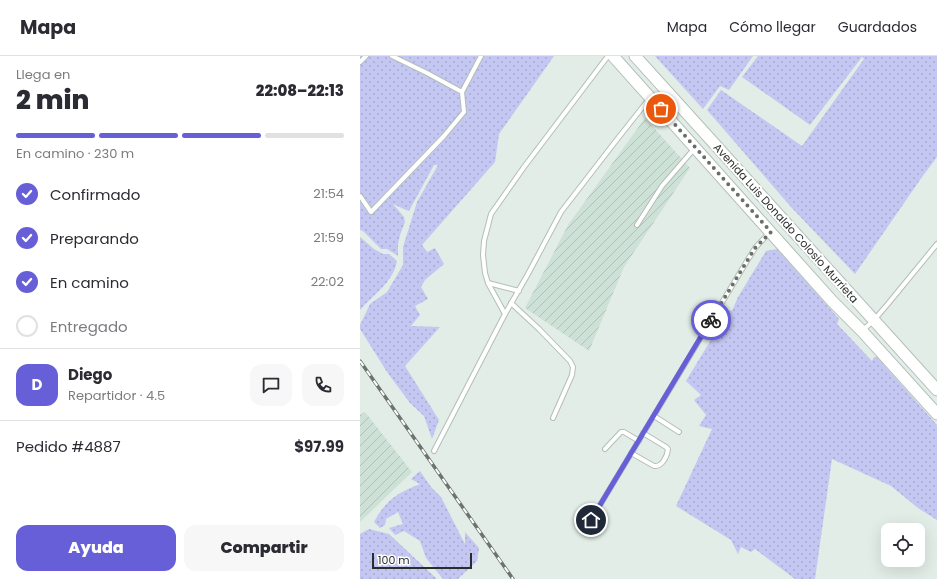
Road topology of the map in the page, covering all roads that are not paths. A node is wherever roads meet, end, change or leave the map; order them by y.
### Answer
1 (366, 56) edge
2 (392, 56) edge
3 (481, 56) edge
4 (608, 56) edge
5 (614, 56) edge
6 (635, 56) edge
7 (360, 62) edge
8 (663, 87) junction
9 (462, 92) junction
10 (650, 98) junction
11 (696, 148) junction
12 (360, 196) edge
13 (637, 225) dead end
14 (771, 232) junction
15 (937, 244) edge
16 (488, 283) junction
17 (519, 291) junction
18 (511, 304) junction
19 (505, 314) junction
20 (874, 320) junction
21 (862, 331) junction
22 (937, 390) edge
23 (937, 414) edge
24 (654, 416) junction
25 (553, 418) dead end
26 (679, 432) dead end
27 (643, 433) junction
28 (639, 440) junction
29 (605, 449) dead end
30 (434, 451) dead end
31 (631, 453) junction
32 (591, 520) dead end

1 - 7 lane
2 - 9 lane
3 - 9 lane
4 - 16 lane
5 - 10 main road, Avenida Luis Donaldo Colosio Murrieta
6 - 8 main road, Avenida Luis Donaldo Colosio Murrieta
8 - 10 main road
8 - 20 main road, Avenida Luis Donaldo Colosio Murrieta
9 - 12 lane
10 - 11 main road, Avenida Luis Donaldo Colosio Murrieta
10 - 17 lane
11 - 13 lane
11 - 14 main road, Avenida Luis Donaldo Colosio Murrieta
14 - 21 main road, Avenida Luis Donaldo Colosio Murrieta
14 - 24 lane
15 - 20 lane
16 - 17 lane
16 - 19 lane
17 - 18 lane
18 - 19 lane
18 - 25 lane
19 - 30 lane
20 - 21 lane
20 - 22 main road, Avenida Luis Donaldo Colosio Murrieta
21 - 23 main road, Avenida Luis Donaldo Colosio Murrieta
24 - 26 lane
24 - 27 lane
27 - 28 lane
27 - 31 lane
28 - 29 lane
28 - 31 lane
31 - 32 lane

